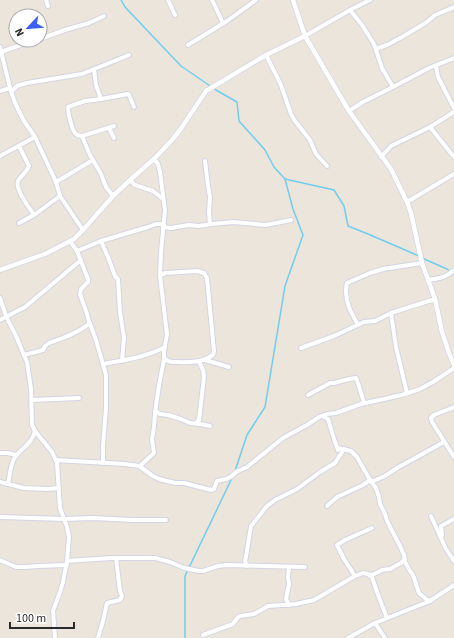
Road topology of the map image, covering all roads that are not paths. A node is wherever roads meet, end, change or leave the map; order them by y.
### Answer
1 (46, 0) edge
2 (168, 0) edge
3 (212, 0) edge
4 (256, 0) edge
5 (293, 0) edge
6 (370, 0) edge
7 (48, 6) dead end
8 (454, 7) edge
9 (350, 10) junction
10 (175, 15) dead end
11 (104, 16) dead end
12 (223, 23) junction
13 (305, 36) junction
14 (48, 37) edge
15 (188, 45) dead end
16 (376, 49) junction
17 (1, 50) edge
18 (129, 55) dead end
19 (266, 55) junction
20 (454, 58) edge
21 (436, 66) junction
22 (94, 70) junction
23 (392, 87) junction
24 (10, 88) junction
25 (0, 91) edge
26 (100, 99) junction
27 (134, 107) dead end
28 (454, 108) edge
29 (349, 111) junction
30 (454, 112) edge
31 (114, 126) dead end
32 (430, 127) junction
33 (109, 128) junction
34 (82, 136) junction
35 (35, 137) junction
36 (114, 138) dead end
37 (19, 146) junction
38 (0, 156) edge
39 (381, 157) junction
40 (454, 157) edge
41 (154, 159) junction
42 (93, 160) junction
43 (205, 161) dead end
44 (327, 166) dead end
45 (454, 174) edge
46 (130, 180) junction
47 (56, 182) junction
48 (60, 196) junction
49 (113, 196) junction
50 (163, 199) junction
51 (407, 202) junction
52 (34, 215) junction
53 (291, 220) dead end
54 (19, 223) dead end
55 (210, 224) junction
56 (164, 226) junction
57 (83, 230) junction
58 (101, 241) junction
59 (70, 242) junction
60 (77, 251) junction
61 (81, 260) junction
62 (422, 263) junction
63 (0, 270) edge
64 (160, 270) junction
65 (454, 270) edge
66 (164, 273) junction
67 (160, 276) junction
68 (428, 280) junction
69 (0, 298) edge
70 (435, 299) junction
71 (391, 313) junction
72 (6, 317) junction
73 (0, 320) edge
74 (90, 323) junction
75 (358, 325) junction
76 (301, 348) dead end
77 (163, 349) junction
78 (24, 355) junction
79 (164, 358) junction
80 (204, 360) junction
81 (122, 361) junction
82 (199, 362) junction
83 (104, 364) junction
84 (454, 365) edge
85 (229, 367) dead end
86 (454, 368) edge
87 (407, 393) junction
88 (308, 395) dead end
89 (79, 398) dead end
90 (32, 400) junction
91 (364, 403) junction
92 (454, 407) edge
93 (155, 411) junction
94 (330, 414) junction
95 (322, 416) junction
96 (328, 419) junction
97 (196, 424) junction
98 (210, 426) dead end
99 (35, 431) junction
100 (444, 442) junction
101 (338, 448) junction
102 (344, 449) junction
103 (0, 453) edge
104 (17, 455) junction
105 (339, 456) junction
106 (454, 457) edge
107 (56, 460) junction
108 (103, 463) junction
109 (140, 466) junction
110 (370, 481) junction
111 (0, 482) edge
112 (8, 484) junction
113 (59, 488) junction
114 (327, 506) dead end
115 (431, 516) dead end
116 (0, 517) edge
117 (64, 519) junction
118 (454, 519) edge
119 (166, 520) dead end
120 (372, 528) dead end
121 (441, 538) junction
122 (116, 558) junction
123 (405, 559) junction
124 (0, 560) edge
125 (454, 561) edge
126 (67, 563) junction
127 (247, 566) junction
128 (289, 567) junction
129 (305, 567) dead end
130 (371, 575) junction
131 (355, 576) junction
132 (454, 585) edge
133 (430, 600) junction
134 (289, 605) junction
135 (387, 618) junction
136 (375, 623) junction
137 (203, 635) dead end
138 (55, 638) edge
139 (98, 638) edge
140 (348, 638) edge
141 (385, 638) edge

1 - 7 street
2 - 10 street
3 - 12 street
4 - 12 street
5 - 13 street
6 - 9 street
8 - 16 street
9 - 13 street
9 - 16 street
11 - 14 street
12 - 15 street
13 - 19 street
13 - 29 street
16 - 23 street
17 - 24 street
18 - 22 street
19 - 41 street
19 - 44 street
20 - 21 street
21 - 23 street
21 - 28 street
22 - 24 street
22 - 26 street
23 - 29 street
24 - 25 street
24 - 35 street
26 - 27 street
26 - 34 street
29 - 39 street
30 - 32 street
31 - 33 street
32 - 39 street
32 - 40 street
33 - 34 street
33 - 36 street
34 - 42 street
35 - 37 street
35 - 47 street
37 - 38 street
37 - 52 street
39 - 51 street
41 - 46 street
41 - 50 street
42 - 47 street
42 - 49 street
43 - 55 street
45 - 51 street
46 - 49 street
46 - 50 street
47 - 48 street
48 - 52 street
48 - 57 street
49 - 57 street
50 - 56 street
51 - 62 street
52 - 54 street
53 - 55 street
55 - 56 street
56 - 58 street
56 - 64 street
57 - 59 street
58 - 60 street
58 - 81 street
59 - 60 street
59 - 63 street
60 - 61 street
61 - 72 street
61 - 74 street
62 - 68 street
62 - 75 street
64 - 66 street
64 - 67 street
65 - 68 street
66 - 67 street
66 - 80 street
67 - 77 street
68 - 70 street
69 - 72 street
70 - 71 street
70 - 84 street
71 - 75 street
71 - 87 street
72 - 73 street
72 - 78 street
74 - 78 street
74 - 83 street
75 - 76 street
77 - 79 street
77 - 81 street
78 - 90 street
79 - 82 street
79 - 93 street
80 - 82 street
80 - 85 street
81 - 83 street
82 - 97 street
83 - 108 street
86 - 87 street
87 - 91 street
88 - 91 street
89 - 90 street
90 - 99 street
91 - 94 street
92 - 100 street
93 - 97 street
93 - 109 street
94 - 95 street
94 - 96 street
95 - 96 street
95 - 109 street
96 - 101 street
97 - 98 street
99 - 104 street
99 - 107 street
100 - 106 street
100 - 110 street
101 - 102 street
101 - 105 street
102 - 105 street
102 - 110 street
103 - 104 street
104 - 112 street
105 - 127 street
107 - 108 street
107 - 113 street
108 - 109 street
110 - 114 street
110 - 123 street
111 - 112 street
112 - 113 street
113 - 117 street
115 - 121 street
116 - 117 street
117 - 119 street
117 - 126 street
118 - 121 street
120 - 131 street
121 - 125 street
122 - 126 street
122 - 127 street
122 - 139 street
123 - 130 street
123 - 133 street
124 - 126 street
126 - 138 street
127 - 128 street
128 - 129 street
128 - 134 street
130 - 131 street
130 - 135 street
131 - 134 street
132 - 133 street
133 - 135 street
134 - 137 street
135 - 136 street
136 - 140 street
136 - 141 street

